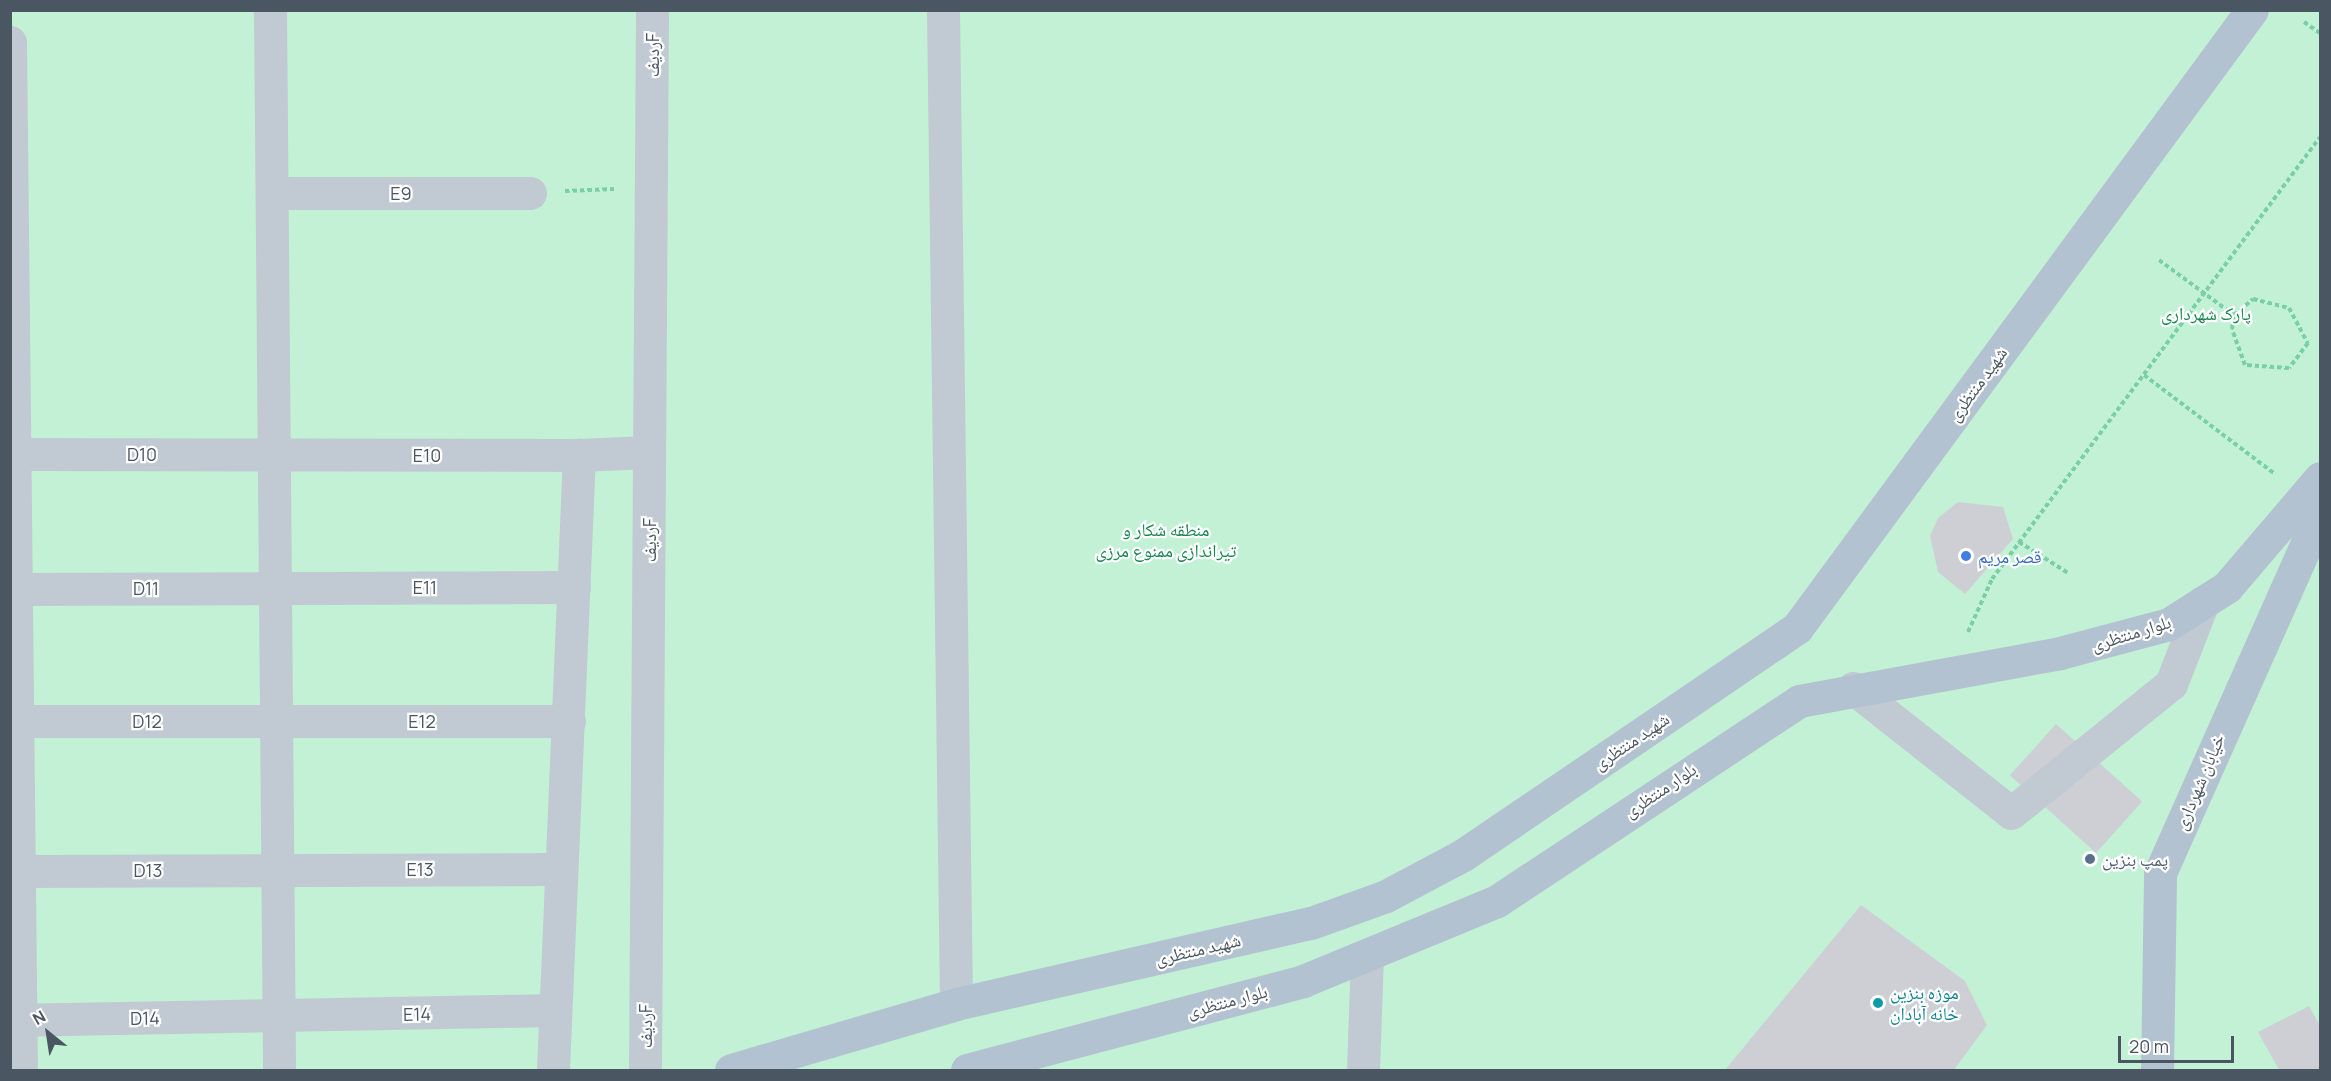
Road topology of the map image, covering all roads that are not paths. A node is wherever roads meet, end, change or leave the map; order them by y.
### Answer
1 (270, 10) edge
2 (652, 10) edge
3 (943, 10) edge
4 (2252, 10) edge
5 (10, 42) edge
6 (272, 193) junction
7 (530, 193) road end
8 (649, 452) junction
9 (13, 454) edge
10 (274, 454) junction
11 (579, 455) junction
12 (2315, 496) edge
13 (574, 587) junction
14 (275, 588) junction
15 (17, 589) junction
16 (2203, 602) junction
17 (1853, 688) junction
18 (276, 720) junction
19 (18, 721) junction
20 (569, 721) junction
21 (278, 869) junction
22 (561, 869) junction
23 (19, 871) junction
24 (1367, 955) junction
25 (956, 1004) junction
26 (555, 1010) junction
27 (279, 1017) junction
28 (15, 1020) edge
29 (21, 1071) edge
30 (279, 1071) edge
31 (553, 1071) edge
32 (645, 1071) edge
33 (731, 1071) edge
34 (967, 1071) edge
35 (1363, 1071) edge
36 (2157, 1071) edge

1 - 6 street
2 - 8 street, ردیفF
3 - 25 street
4 - 25 main road, شهید منتظری
5 - 9 street
6 - 7 street, E9
6 - 10 street
8 - 11 street, E10
8 - 32 street, ردیفF
9 - 10 street, D10
9 - 15 street
10 - 11 street, E10
10 - 14 street
11 - 13 street
12 - 16 main road, بلوار منتظری
12 - 36 main road, خیابان شهرداری
13 - 14 street, E11
13 - 20 street
14 - 15 street, D11
14 - 18 street
15 - 19 street
16 - 17 main road, بلوار منتظری
16 - 17 street
17 - 24 main road, بلوار منتظری
18 - 19 street, D12
18 - 20 street, E12
18 - 21 street
19 - 23 street
20 - 22 street
21 - 22 street, E13
21 - 23 street, D13
21 - 27 street
22 - 26 street
23 - 28 street
24 - 34 main road, بلوار منتظری
24 - 35 street
25 - 33 main road, شهید منتظری
26 - 27 street, E14
26 - 31 street
27 - 28 street, D14
27 - 30 street
28 - 29 street

